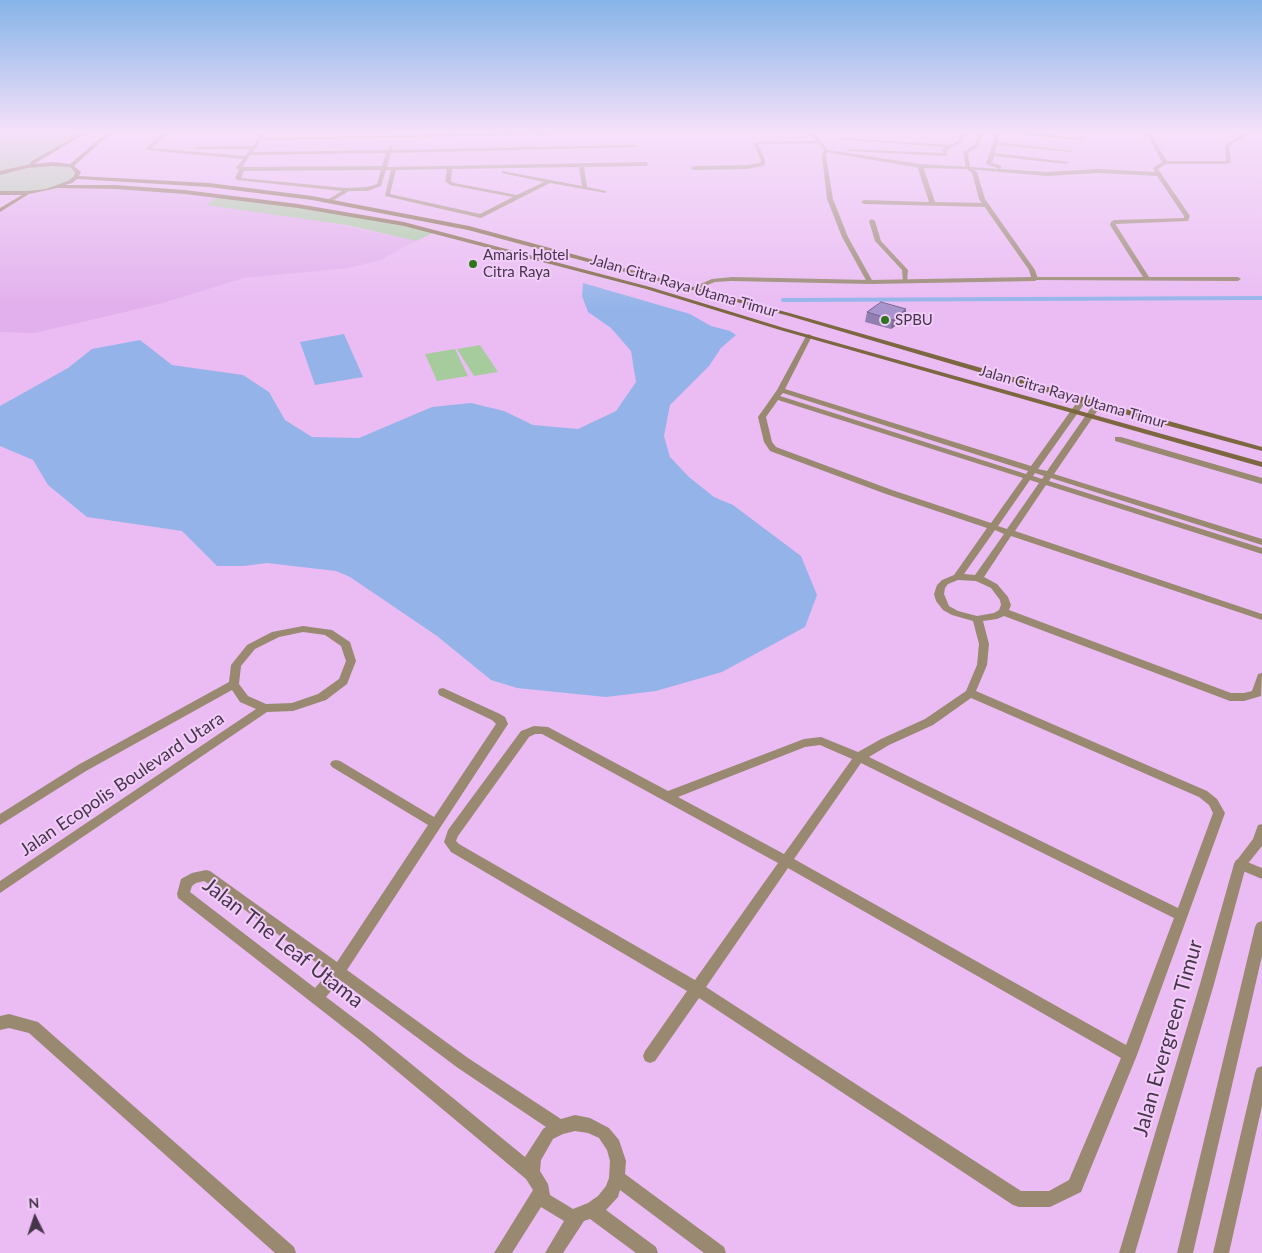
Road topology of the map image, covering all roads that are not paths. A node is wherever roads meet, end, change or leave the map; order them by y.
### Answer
1 (36, 191) edge
2 (174, 191) edge
3 (258, 191) edge
4 (345, 191) edge
5 (388, 191) edge
6 (491, 191) edge
7 (530, 191) edge
8 (829, 191) edge
9 (928, 191) edge
10 (979, 191) edge
11 (1169, 191) edge
12 (0, 193) edge
13 (28, 193) junction
14 (519, 197) junction
15 (1, 200) dead end
16 (329, 201) junction
17 (864, 202) dead end
18 (932, 202) junction
19 (986, 205) junction
20 (7, 206) junction
21 (0, 210) edge
22 (872, 221) dead end
23 (556, 252) junction
24 (541, 260) junction
25 (1035, 279) junction
26 (1147, 279) junction
27 (1238, 279) dead end
28 (905, 281) junction
29 (870, 282) junction
30 (692, 289) junction
31 (810, 336) junction
32 (908, 349) junction
33 (897, 361) junction
34 (778, 394) junction
35 (1083, 400) junction
36 (1098, 404) junction
37 (1075, 412) junction
38 (1090, 416) junction
39 (1118, 439) dead end
40 (1262, 449) edge
41 (1262, 465) edge
42 (1031, 474) junction
43 (1047, 479) junction
44 (1262, 481) edge
45 (994, 526) junction
46 (1010, 532) junction
47 (1262, 542) edge
48 (1262, 552) edge
49 (957, 577) junction
50 (978, 578) junction
51 (1003, 612) junction
52 (1262, 617) edge
53 (977, 619) junction
54 (1262, 677) edge
55 (234, 684) junction
56 (443, 692) dead end
57 (970, 693) junction
58 (264, 708) junction
59 (859, 757) junction
60 (336, 764) dead end
61 (666, 797) junction
62 (0, 820) edge
63 (436, 824) junction
64 (1261, 840) edge
65 (786, 861) junction
66 (1240, 864) junction
67 (1262, 874) edge
68 (0, 888) edge
69 (1182, 916) junction
70 (1262, 927) edge
71 (338, 972) junction
72 (697, 989) junction
73 (316, 998) junction
74 (0, 1023) edge
75 (1130, 1055) junction
76 (650, 1056) dead end
77 (1262, 1073) edge
78 (560, 1127) junction
79 (532, 1173) junction
80 (617, 1178) junction
81 (542, 1190) junction
82 (592, 1210) junction
83 (575, 1219) junction
84 (288, 1253) edge
85 (502, 1253) edge
86 (553, 1253) edge
87 (650, 1253) edge
88 (718, 1253) edge
89 (1128, 1253) edge
90 (1185, 1253) edge
91 (1221, 1253) edge

1 - 13 main road
2 - 24 main road, Jalan Citra Raya Utama Timur
3 - 16 main road, Jalan Citra Raya Utama Timur
4 - 16 street
5 - 14 street
6 - 14 street
7 - 14 street
8 - 29 street
9 - 18 street
10 - 19 street
11 - 26 street
12 - 13 main road
13 - 20 main road
15 - 20 main road
16 - 23 main road, Jalan Citra Raya Utama Timur
17 - 18 street
18 - 19 street
19 - 25 street
20 - 21 main road
22 - 28 street
23 - 24 main road
23 - 30 main road, Jalan Citra Raya Utama Timur
24 - 31 main road, Jalan Citra Raya Utama Timur
25 - 26 street
25 - 28 street
26 - 27 street
28 - 29 street
29 - 30 street
30 - 32 main road, Jalan Citra Raya Utama Timur
31 - 33 main road, Jalan Citra Raya Utama Timur
31 - 34 street
32 - 33 main road
32 - 35 main road, Jalan Citra Raya Utama Timur
33 - 37 main road, Jalan Citra Raya Utama Timur
34 - 42 street
34 - 45 street
35 - 36 main road, Jalan Citra Raya Utama Timur
35 - 37 street
36 - 38 street
36 - 40 main road, Jalan Citra Raya Utama Timur
37 - 38 main road, Jalan Citra Raya Utama Timur
37 - 42 street
38 - 41 main road, Jalan Citra Raya Utama Timur
38 - 43 street
39 - 44 street
42 - 43 street
42 - 45 street
43 - 46 street
43 - 47 street
43 - 48 street
45 - 46 street
45 - 49 street
46 - 50 street
46 - 52 street
49 - 50 street
49 - 53 street
50 - 51 street
51 - 53 street
51 - 54 street
53 - 57 street
55 - 58 street
55 - 58 street
55 - 62 street, Jalan Ecopolis Boulevard Utara
56 - 63 street
57 - 59 street
57 - 69 street
58 - 68 street, Jalan Ecopolis Boulevard Utara
59 - 61 street
59 - 65 street
59 - 69 street
60 - 63 street
61 - 65 street
61 - 72 street
63 - 71 street
64 - 66 street, Jalan Evergreen Timur
65 - 72 street
65 - 75 street
66 - 67 street
66 - 89 street, Jalan Evergreen Timur
69 - 75 street
70 - 90 street
71 - 73 street
71 - 73 street, Jalan The Leaf Utama
71 - 78 street, Jalan The Leaf Utama
72 - 75 street
72 - 76 street
73 - 79 street, Jalan The Leaf Utama
74 - 84 street
77 - 91 street
78 - 79 street
78 - 80 street
79 - 81 street
80 - 82 street
80 - 88 street
81 - 83 street
81 - 85 street
82 - 83 street
82 - 87 street
83 - 86 street

